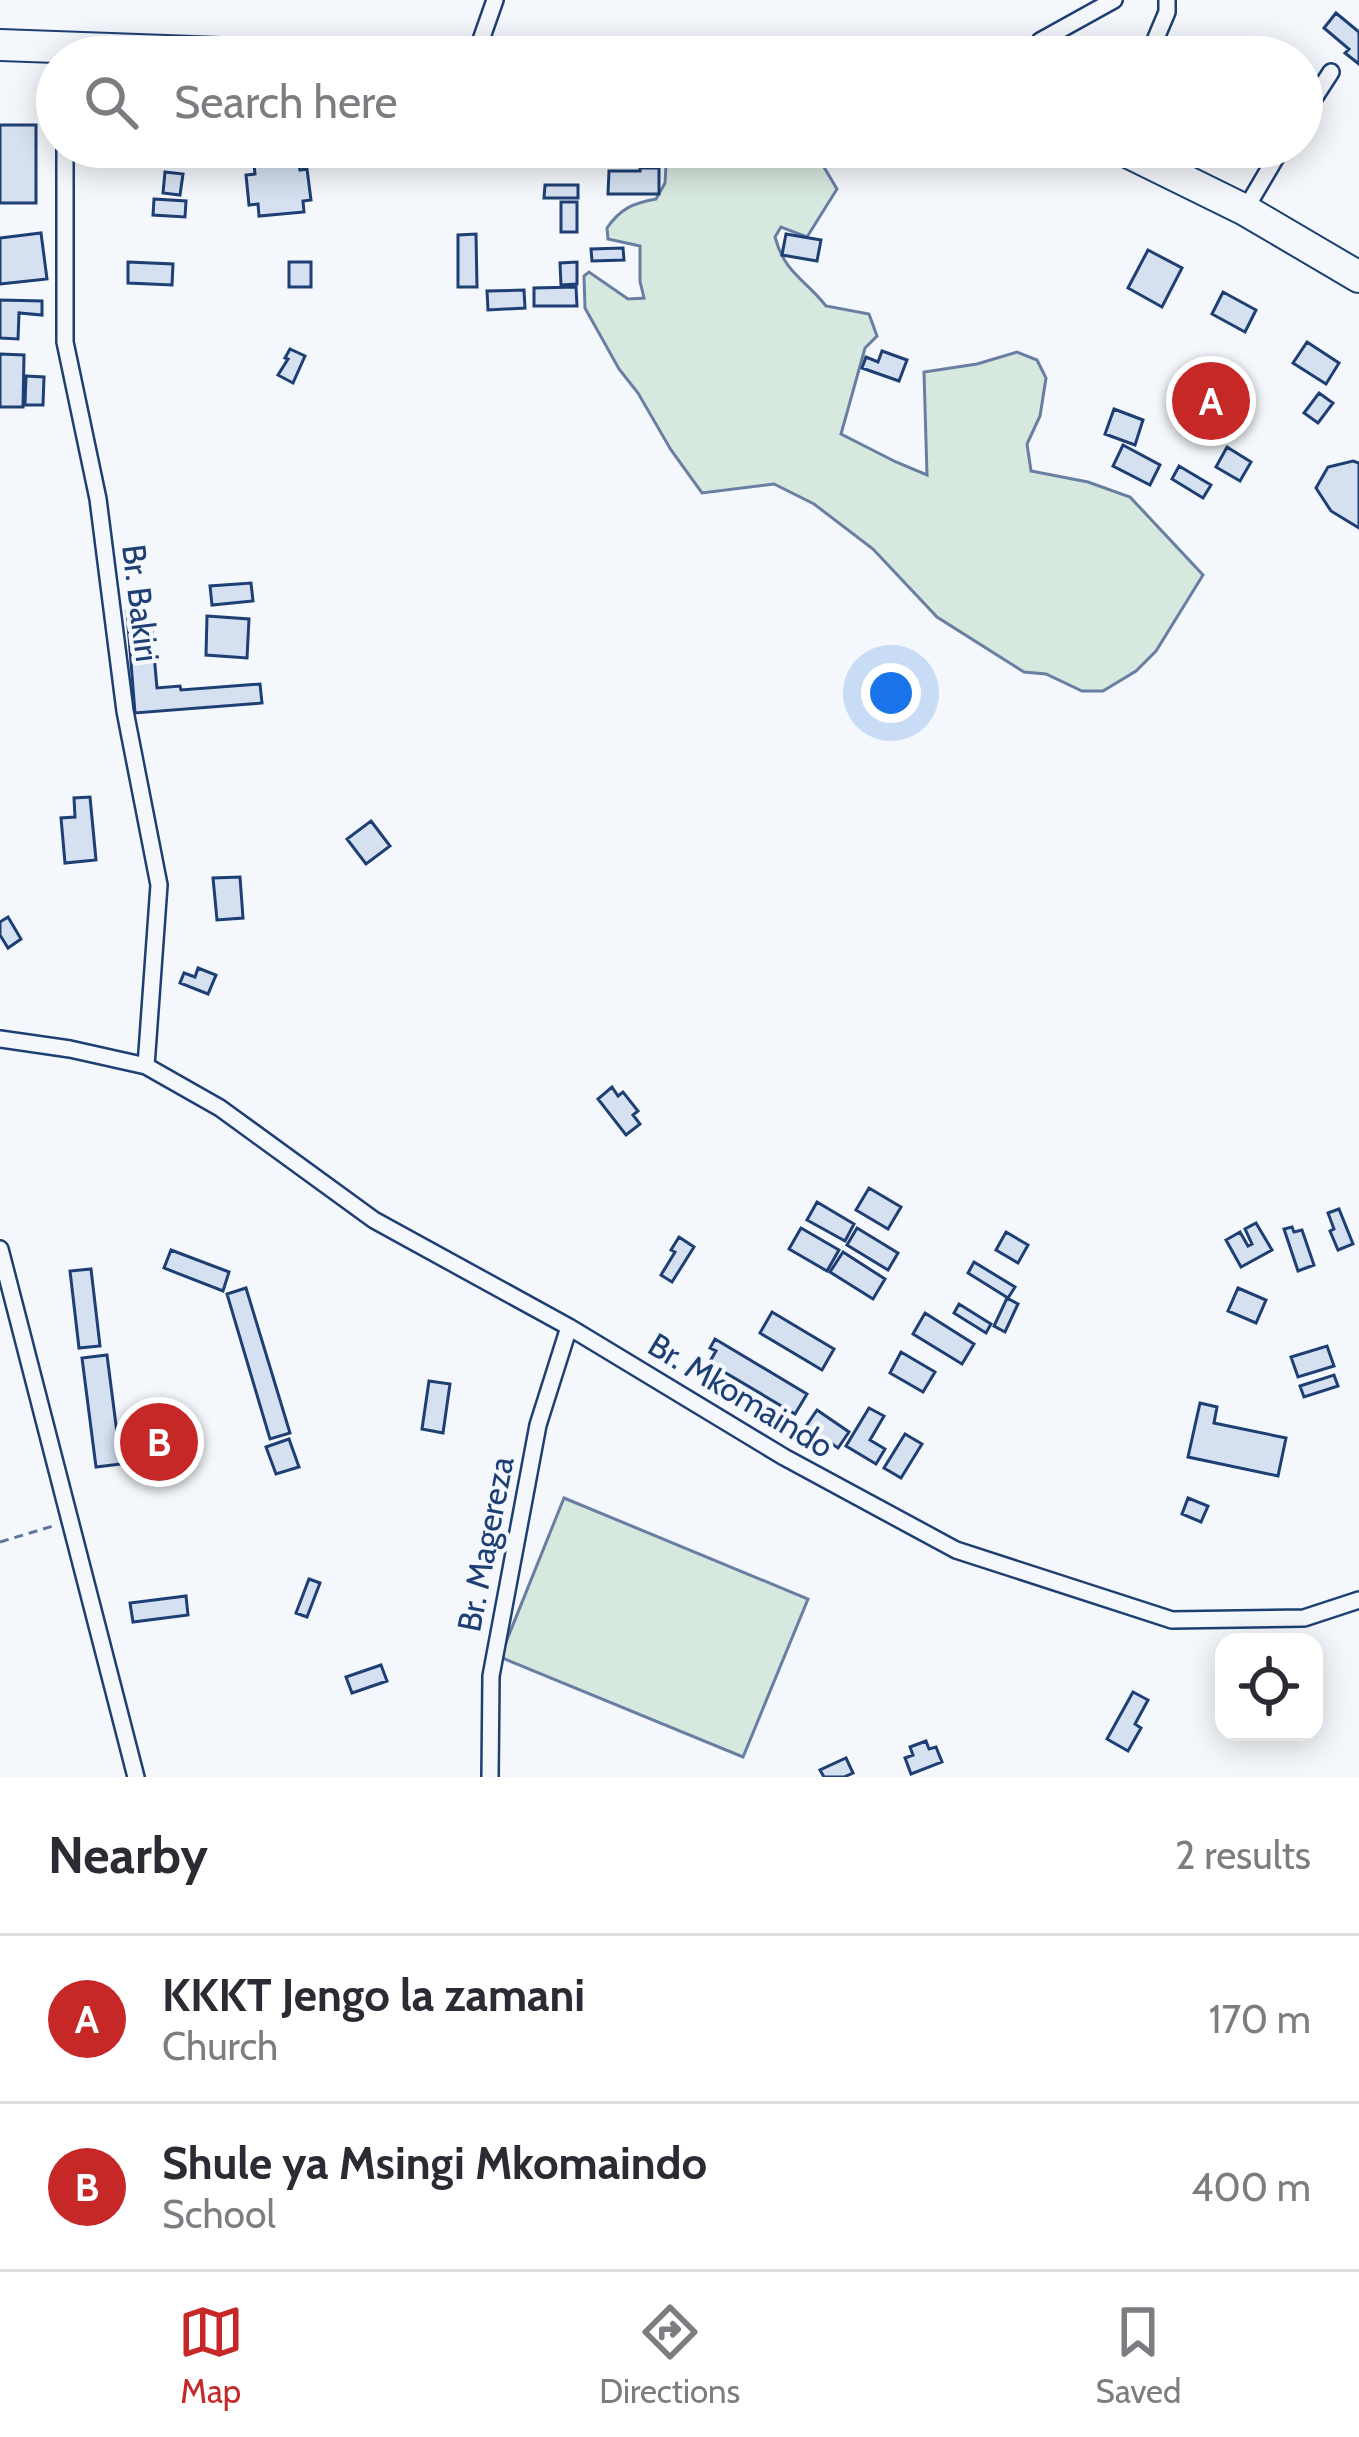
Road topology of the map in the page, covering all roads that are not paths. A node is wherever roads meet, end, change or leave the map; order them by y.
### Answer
1 (495, 0) edge
2 (1114, 0) edge
3 (1167, 0) edge
4 (482, 36) edge
5 (1049, 36) edge
6 (1157, 36) edge
7 (0, 44) edge
8 (36, 49) edge
9 (1331, 72) dead end
10 (1323, 84) edge
11 (65, 168) edge
12 (1160, 168) edge
13 (1270, 168) edge
14 (1245, 210) junction
15 (1359, 277) edge
16 (0, 1039) edge
17 (146, 1066) junction
18 (0, 1249) edge
19 (569, 1327) junction
20 (1359, 1600) edge
21 (136, 1777) edge
22 (490, 1777) edge

1 - 4 street
2 - 5 street
3 - 6 street
7 - 8 highway
9 - 10 street
11 - 17 street, Br. Bakiri
12 - 14 highway
13 - 14 street
14 - 15 highway
16 - 17 street
17 - 19 street, Br. Mkomaindo
18 - 21 street
19 - 20 street, Br. Mkomaindo
19 - 22 street, Br. Magereza

